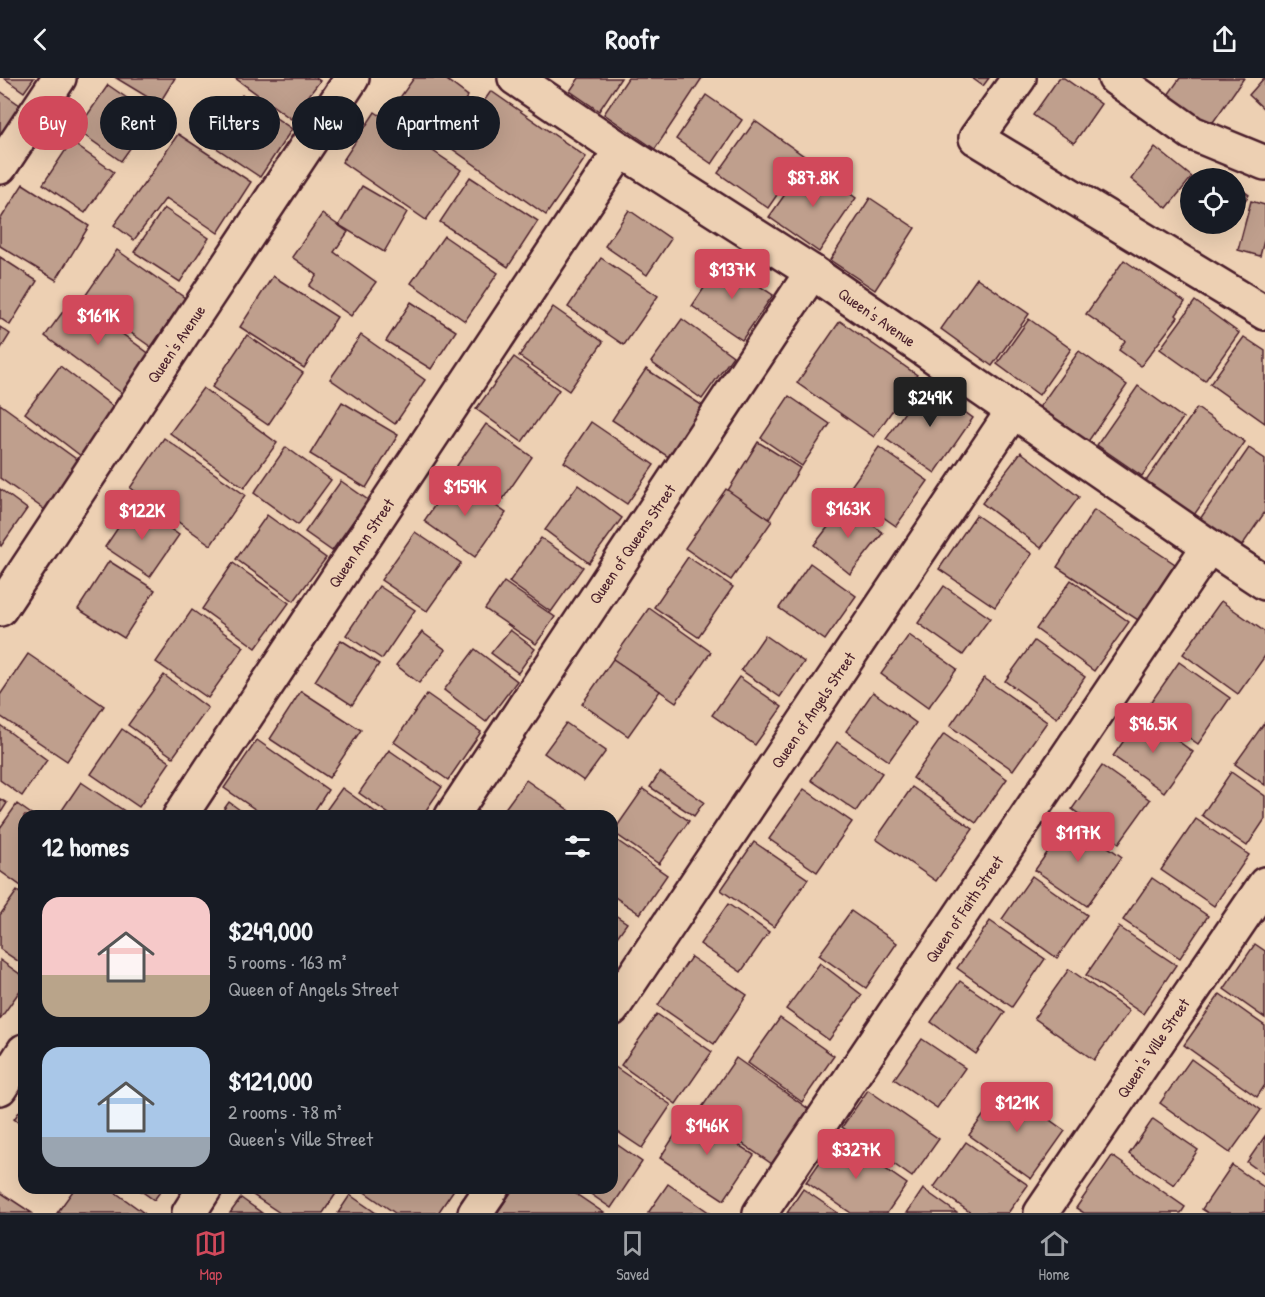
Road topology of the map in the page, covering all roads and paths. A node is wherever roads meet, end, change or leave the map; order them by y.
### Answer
1 (59, 78) edge
2 (352, 78) edge
3 (515, 78) edge
4 (1019, 78) edge
5 (1115, 78) edge
6 (621, 150) junction
7 (1265, 163) edge
8 (0, 166) edge
9 (812, 272) junction
10 (1265, 313) edge
11 (1013, 411) junction
12 (1209, 546) junction
13 (1265, 583) edge
14 (0, 609) edge
15 (184, 810) edge
16 (456, 810) edge
17 (1265, 884) edge
18 (618, 1000) edge
19 (18, 1061) edge
20 (0, 1088) edge
21 (201, 1194) edge
22 (488, 1194) edge
23 (189, 1213) edge
24 (475, 1213) edge
25 (760, 1213) edge
26 (1041, 1213) edge

1 - 8 street
2 - 14 street, Queen's Avenue
3 - 6 street, Queen's Avenue
4 - 10 street
5 - 7 street
6 - 9 street, Queen's Avenue
6 - 15 street, Queen Ann Street
9 - 11 street, Queen's Avenue
9 - 16 street, Queen of Queens Street
11 - 12 street, Queen's Avenue
11 - 18 street, Queen of Angels Street
12 - 13 street, Queen's Avenue
12 - 25 street, Queen of Faith Street
17 - 26 street, Queen's Ville Street
19 - 20 street
21 - 23 street
22 - 24 street

